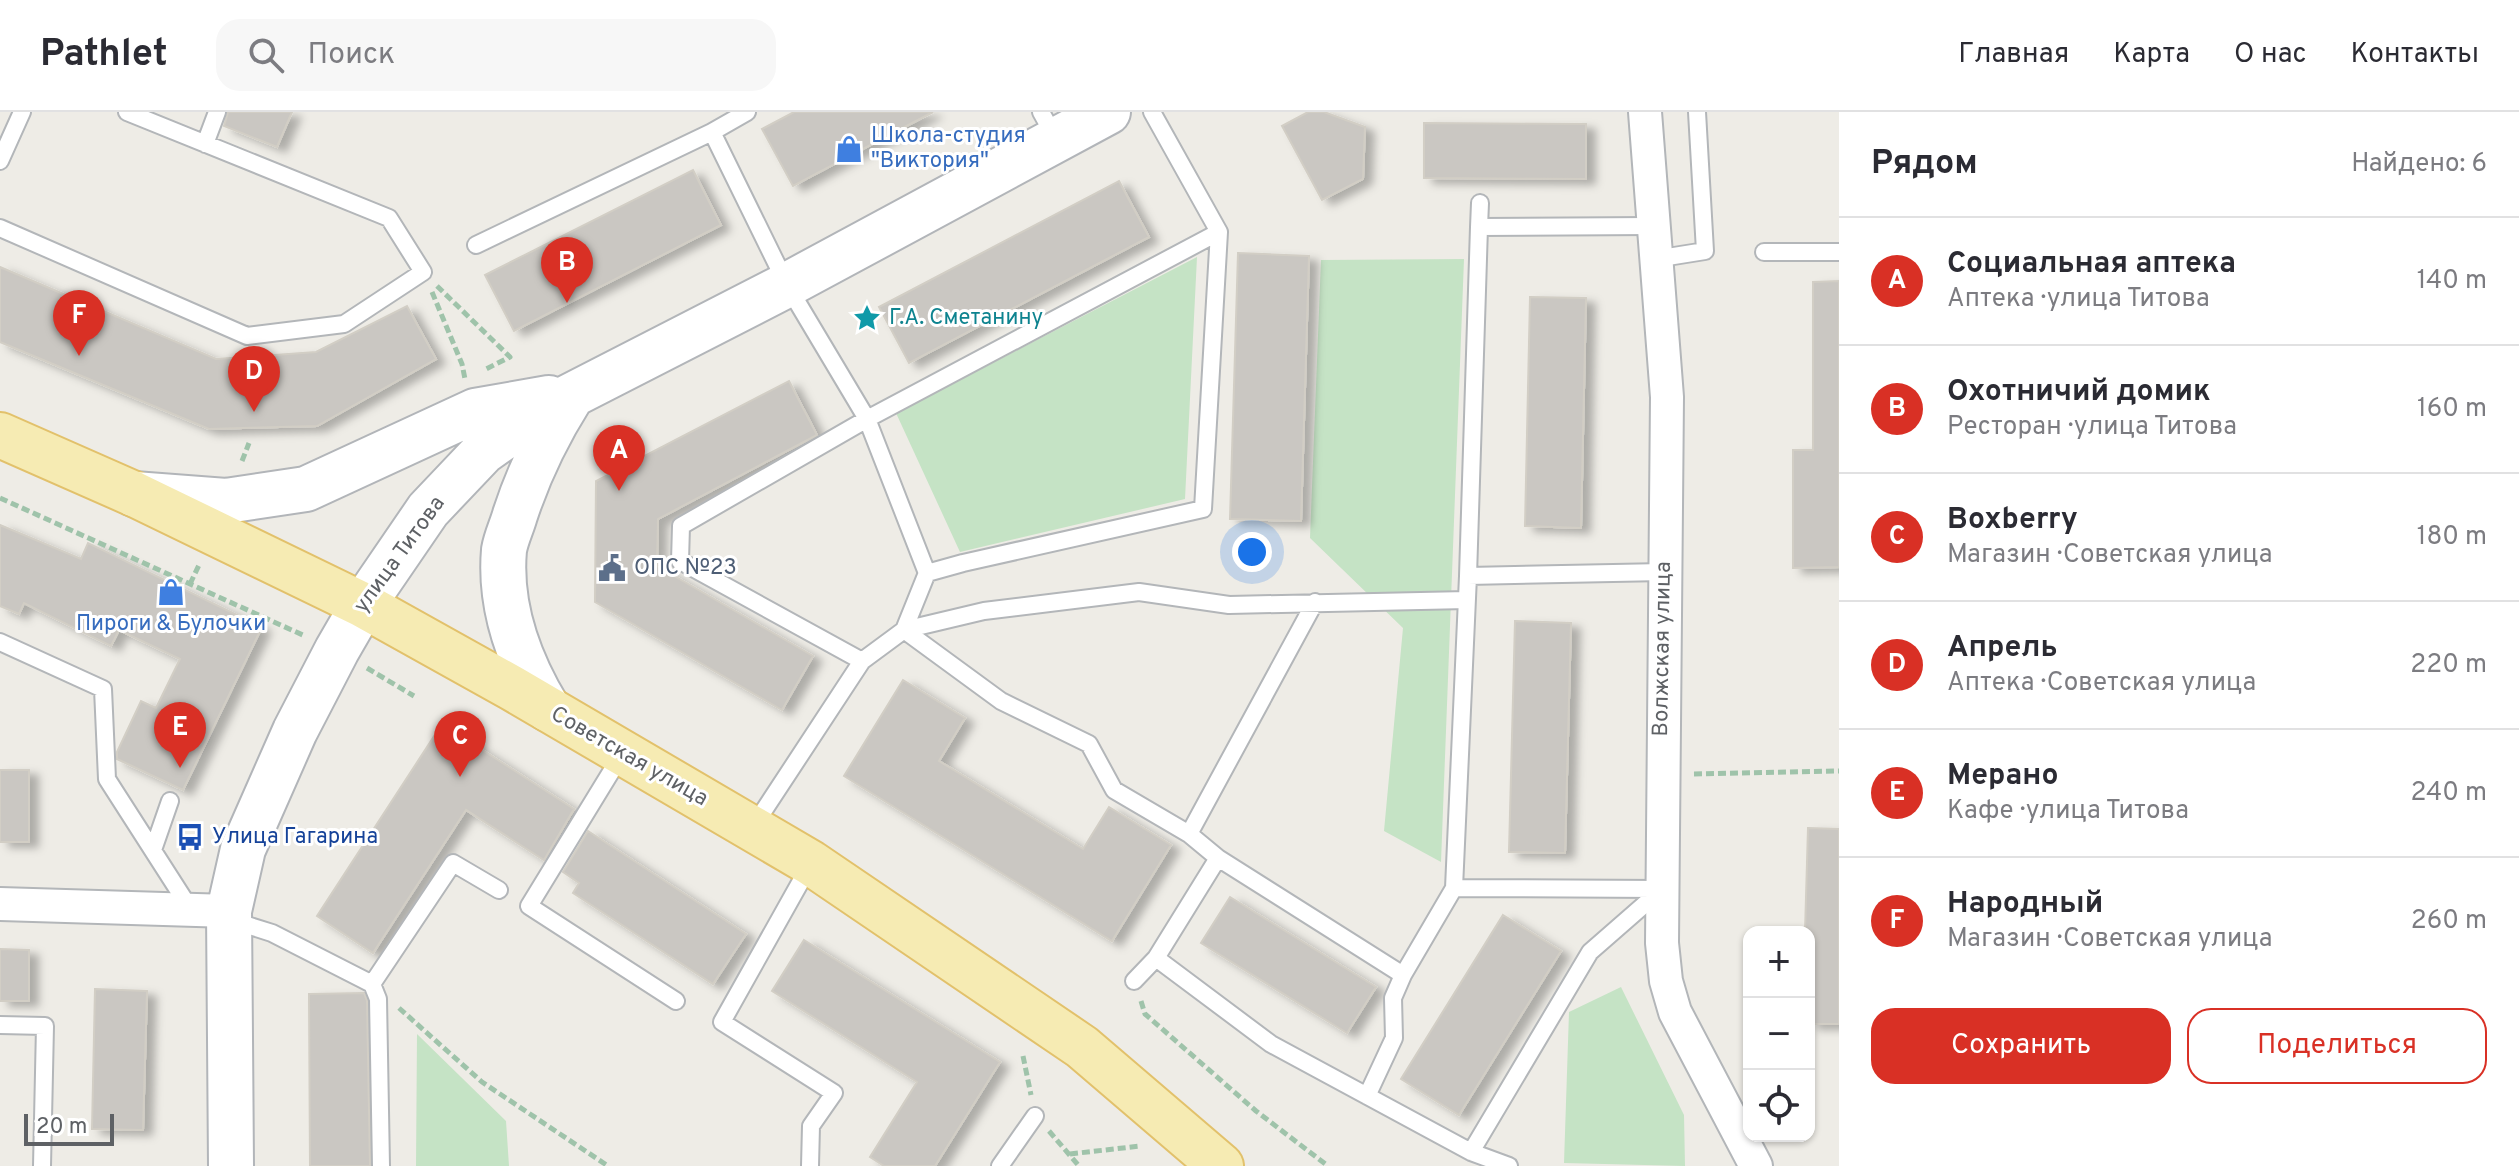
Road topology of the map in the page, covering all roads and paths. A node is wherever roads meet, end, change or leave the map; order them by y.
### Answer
1 (22, 112) edge
2 (127, 112) edge
3 (217, 112) edge
4 (747, 112) edge
5 (1108, 112) edge
6 (1152, 112) edge
7 (1645, 112) edge
8 (1697, 112) edge
9 (153, 117) edge
10 (1049, 126) edge
11 (712, 132) junction
12 (205, 144) junction
13 (0, 161) edge
14 (1480, 203) dead end
15 (1652, 226) junction
16 (1479, 227) junction
17 (0, 228) edge
18 (1219, 232) junction
19 (476, 245) dead end
20 (1764, 252) dead end
21 (1839, 252) edge
22 (1655, 259) junction
23 (423, 272) junction
24 (787, 285) junction
25 (510, 357) dead end
26 (465, 379) dead end
27 (575, 392) junction
28 (867, 419) junction
29 (0, 435) edge
30 (134, 494) junction
31 (0, 498) edge
32 (1664, 572) junction
33 (927, 573) junction
34 (1468, 576) junction
35 (1467, 600) junction
36 (1315, 602) junction
37 (363, 605) junction
38 (904, 630) junction
39 (0, 642) edge
40 (337, 650) junction
41 (862, 661) junction
42 (414, 696) dead end
43 (548, 709) junction
44 (622, 753) junction
45 (1839, 771) edge
46 (1661, 775) junction
47 (170, 801) dead end
48 (752, 829) junction
49 (1189, 834) junction
50 (153, 850) junction
51 (1218, 858) junction
52 (811, 863) junction
53 (1454, 888) junction
54 (1662, 889) junction
55 (499, 890) dead end
56 (0, 904) edge
57 (217, 913) junction
58 (1156, 958) junction
59 (1403, 975) junction
60 (1134, 981) joint
61 (372, 984) junction
62 (676, 1001) dead end
63 (0, 1025) edge
64 (1367, 1096) junction
65 (1035, 1116) dead end
66 (1155, 1145) dead end
67 (1471, 1152) junction
68 (1069, 1154) dead end
69 (1221, 1163) edge
70 (607, 1164) edge
71 (42, 1166) edge
72 (231, 1166) edge
73 (381, 1166) edge
74 (616, 1166) edge
75 (810, 1166) edge
76 (1000, 1166) edge
77 (1328, 1166) edge
78 (1509, 1166) edge
79 (1756, 1166) edge

1 - 13 lane
2 - 9 lane
3 - 12 lane
4 - 11 lane
5 - 10 main road, улица Титова
6 - 18 lane
7 - 15 street, Волжская улица
8 - 22 lane
9 - 12 lane
10 - 24 main road, улица Титова
11 - 19 lane
11 - 24 lane
12 - 23 lane
14 - 16 lane
15 - 16 lane
15 - 22 street, Волжская улица
16 - 34 lane
17 - 23 lane
18 - 28 lane
18 - 33 lane
20 - 21 lane
22 - 32 street, Волжская улица
23 - 25 path
23 - 26 path
24 - 27 main road, улица Титова
24 - 28 lane
27 - 30 main road
27 - 37 main road, улица Титова
27 - 43 main road
28 - 33 lane
28 - 41 lane
29 - 30 main road, Советская улица
30 - 37 main road, Советская улица
31 - 40 path
32 - 34 lane
32 - 46 street, Волжская улица
33 - 38 lane
34 - 35 lane
35 - 36 lane
35 - 53 lane
36 - 38 lane
36 - 49 lane
37 - 40 main road, улица Титова
37 - 43 main road, Советская улица
38 - 41 lane
38 - 49 lane
39 - 50 lane
40 - 42 path
40 - 57 main road, улица Титова
41 - 48 lane
43 - 44 main road, Советская улица
44 - 48 main road, Советская улица
44 - 62 lane
45 - 46 path
46 - 54 street, Волжская улица
47 - 50 lane
48 - 52 main road, Советская улица
49 - 51 lane
50 - 57 lane
51 - 58 lane
51 - 59 lane
52 - 69 main road, Советская улица
52 - 75 lane
53 - 54 lane
53 - 59 lane
54 - 67 lane
54 - 79 street, Волжская улица
55 - 61 lane
56 - 57 street
57 - 61 lane
57 - 72 main road, улица Титова
58 - 60 lane
58 - 64 lane
59 - 64 lane
60 - 77 path
61 - 70 path
61 - 73 lane
63 - 71 lane
64 - 67 lane
65 - 76 lane
66 - 68 path
67 - 78 lane
70 - 74 path

